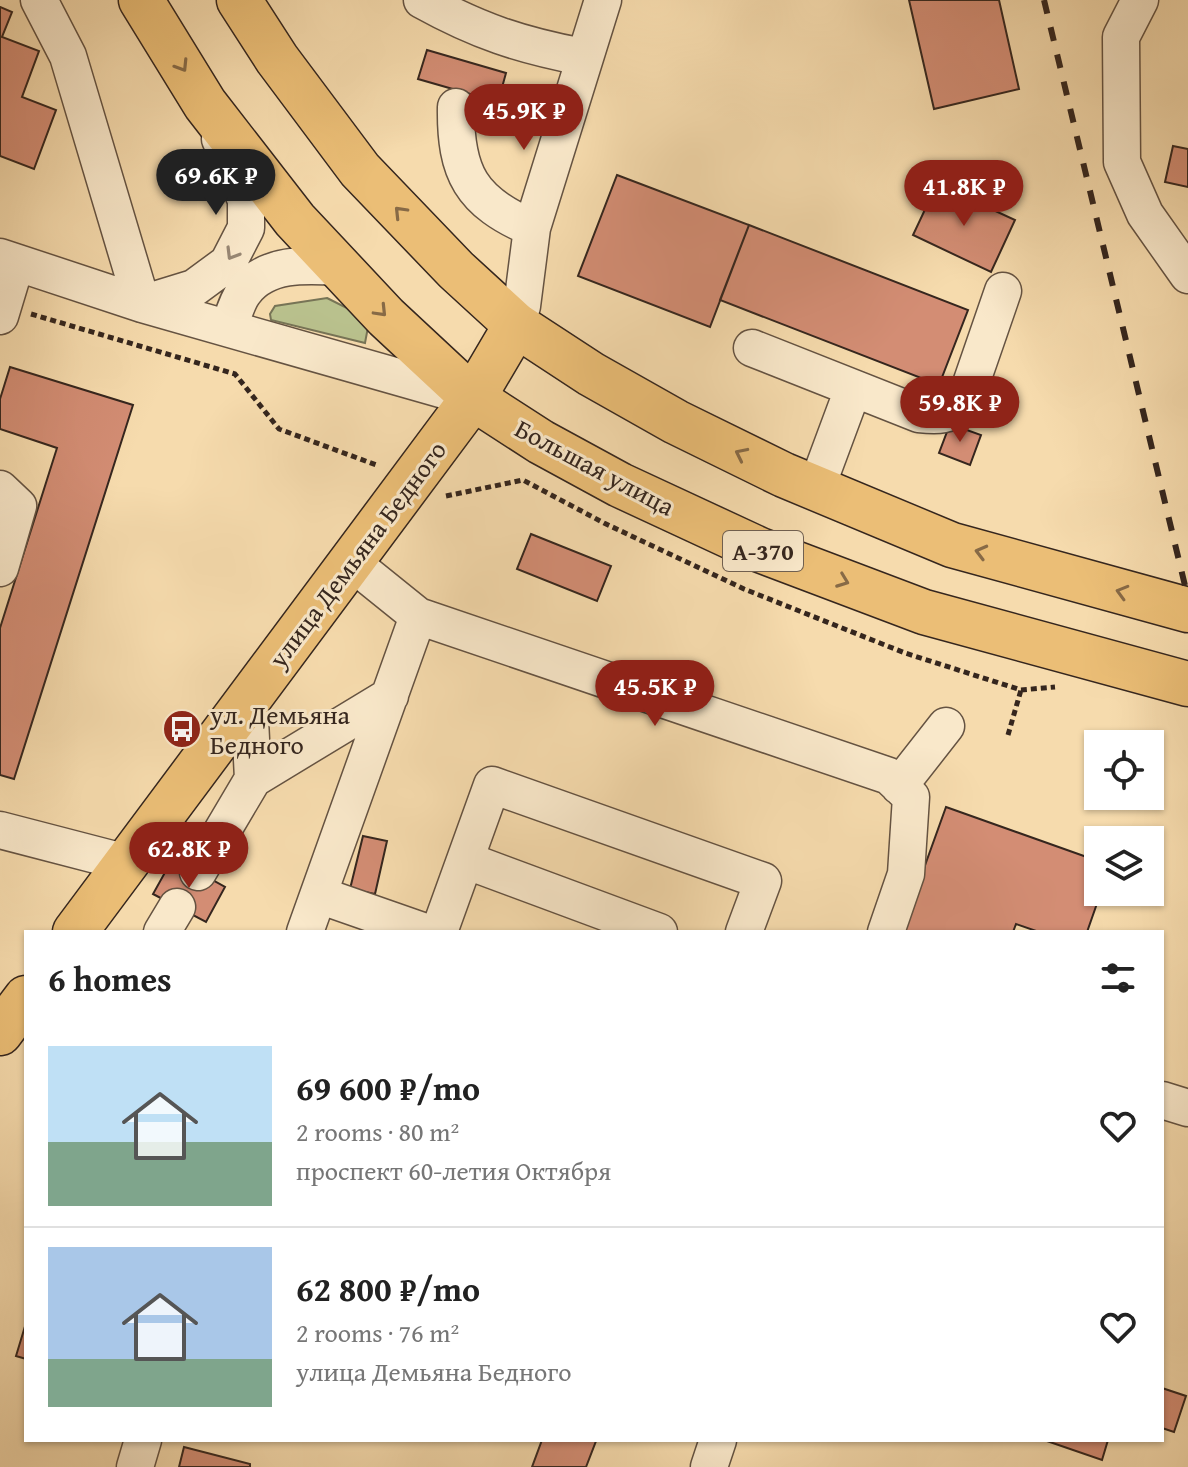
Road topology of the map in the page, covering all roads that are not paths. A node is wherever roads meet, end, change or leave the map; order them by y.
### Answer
1 (39, 0) edge
2 (141, 0) edge
3 (239, 0) edge
4 (422, 0) edge
5 (603, 0) edge
6 (1140, 0) edge
7 (583, 57) junction
8 (205, 104) junction
9 (456, 107) dead end
10 (532, 228) junction
11 (8, 260) edge
12 (339, 267) junction
13 (1188, 275) edge
14 (1003, 291) dead end
15 (142, 304) junction
16 (2, 311) edge
17 (516, 325) junction
18 (229, 328) junction
19 (752, 348) dead end
20 (853, 389) junction
21 (473, 398) junction
22 (817, 486) junction
23 (0, 489) edge
24 (351, 562) junction
25 (0, 568) edge
26 (1188, 610) edge
27 (418, 616) junction
28 (1188, 684) edge
29 (390, 696) junction
30 (249, 700) junction
31 (946, 726) dead end
32 (253, 779) junction
33 (899, 786) junction
34 (0, 830) edge
35 (465, 860) junction
36 (127, 863) junction
37 (198, 872) dead end
38 (319, 895) junction
39 (77, 930) edge
40 (306, 930) edge
41 (419, 930) edge
42 (440, 930) edge
43 (654, 930) edge
44 (745, 930) edge
45 (887, 930) edge
46 (1164, 1101) edge
47 (1188, 1108) edge
48 (142, 1442) edge
49 (717, 1442) edge
50 (135, 1467) edge
51 (709, 1467) edge

1 - 15 street
2 -> 8 main road, А-370
17 -> 3 main road
4 - 7 street
5 - 7 street
6 - 13 street
7 - 10 street
8 - 12 main road, А-370
8 -> 15 street
9 - 10 street
10 - 17 street
11 - 15 street, Большая улица
11 - 16 street
12 - 18 street
12 -> 21 main road, А-370
14 - 20 street
15 - 18 street, Большая улица
17 - 21 main road, улица Демьяна Бедного
22 -> 17 main road
18 - 21 street, Большая улица
19 - 20 street
20 - 22 street
21 - 24 main road, улица Демьяна Бедного
21 -> 28 main road, Большая улица / А-370
26 -> 22 main road
23 - 25 street
24 - 27 street
24 - 30 main road, улица Демьяна Бедного
27 - 29 street
27 - 33 street
29 - 32 street
29 - 38 street
30 - 32 street
30 - 36 main road, улица Демьяна Бедного
31 - 33 street
32 - 37 street
33 - 45 street
34 - 36 street
35 - 42 street
35 - 43 street
35 - 44 street
36 - 39 main road, улица Демьяна Бедного
38 - 40 street
38 - 41 street
46 - 47 street
48 - 50 street
49 - 51 street

